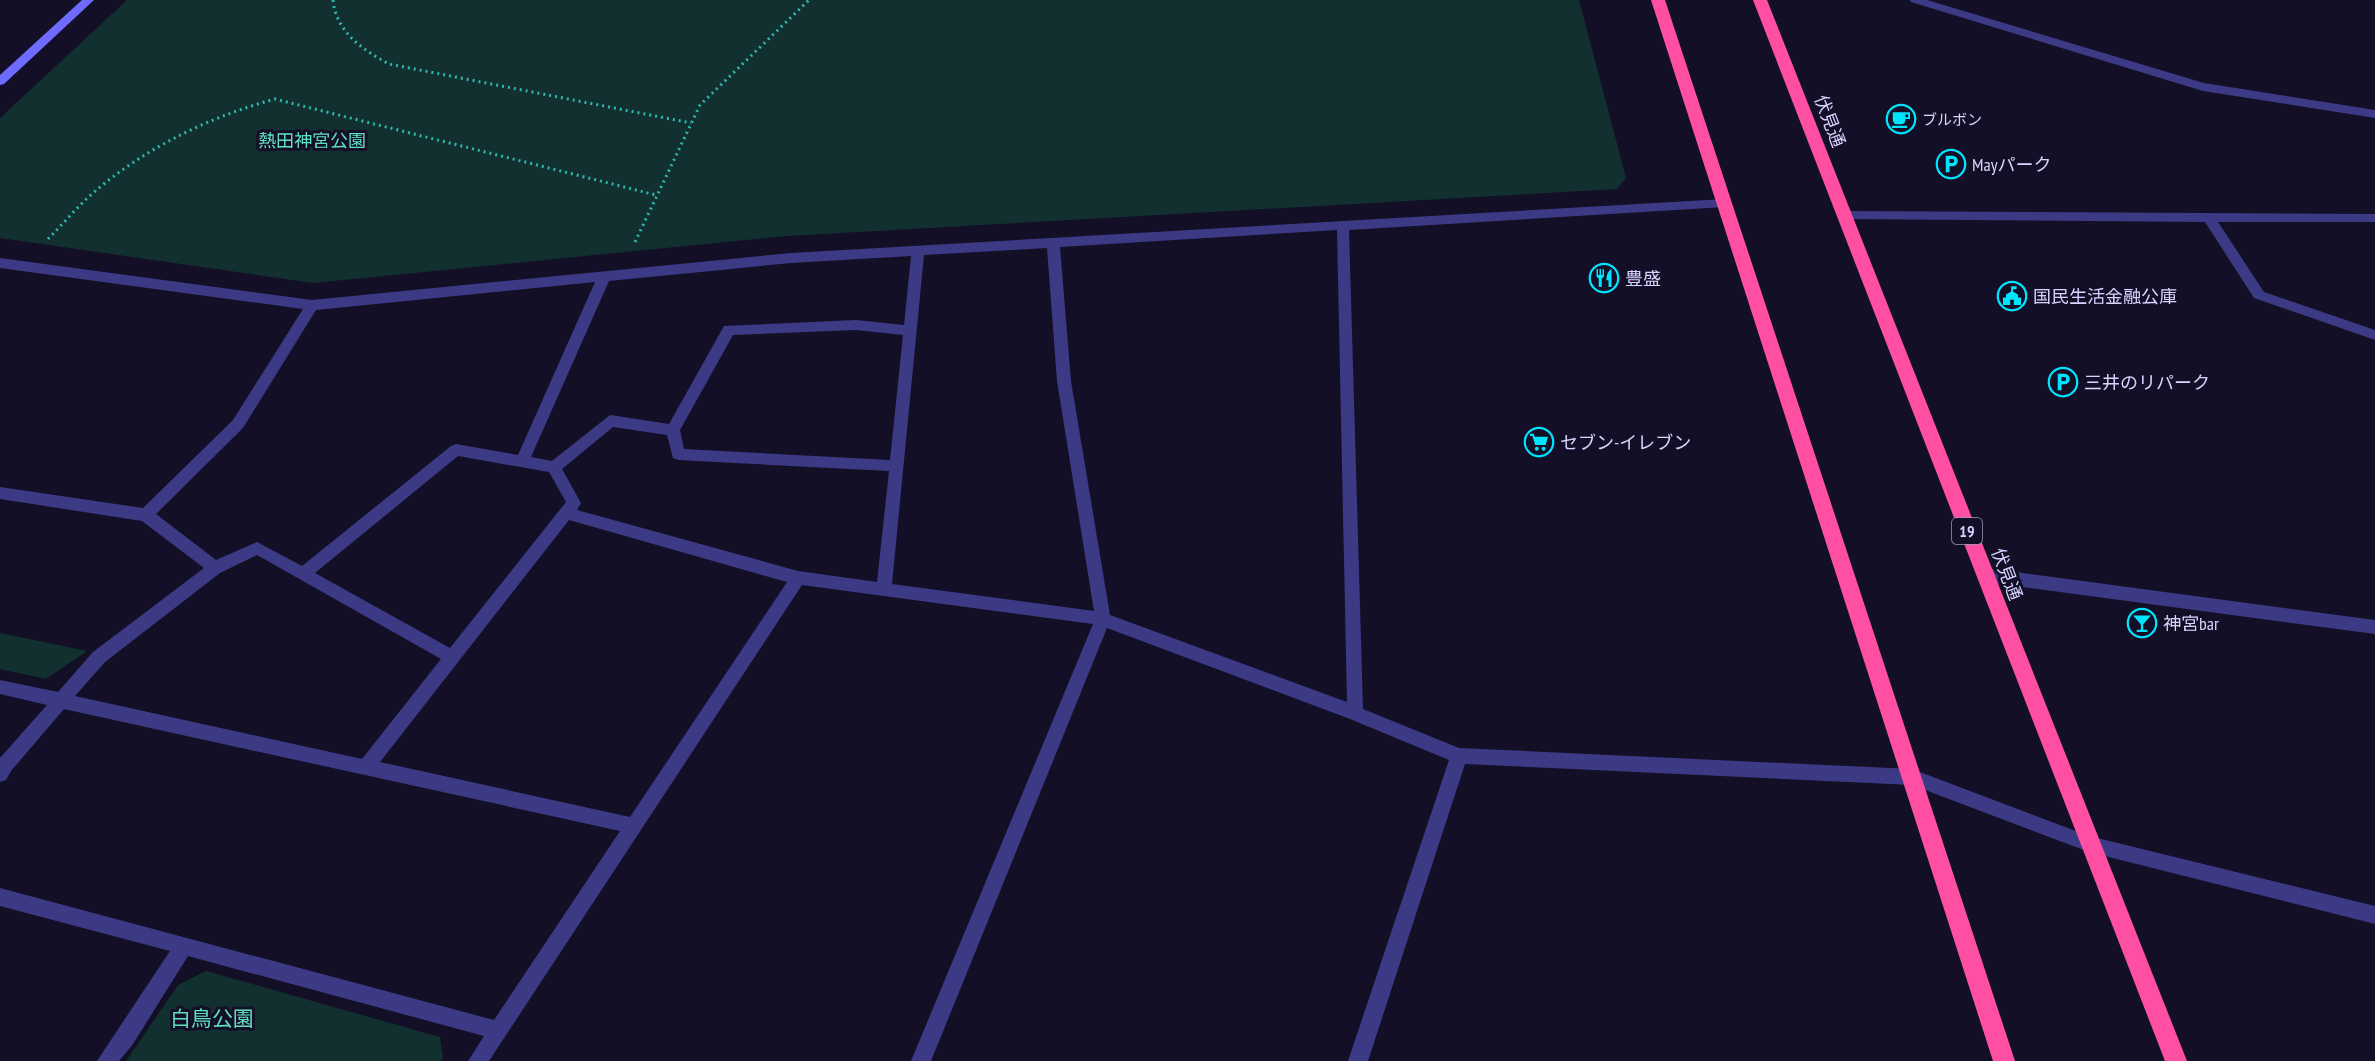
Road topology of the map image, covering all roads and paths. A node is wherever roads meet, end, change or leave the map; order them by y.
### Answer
1 (89, 0) edge
2 (333, 0) edge
3 (809, 0) edge
4 (1658, 0) edge
5 (1760, 0) edge
6 (1915, 0) edge
7 (0, 81) edge
8 (2375, 114) edge
9 (691, 123) junction
10 (656, 195) junction
11 (1725, 203) junction
12 (1844, 215) junction
13 (2375, 218) edge
14 (2210, 219) junction
15 (1343, 225) junction
16 (1053, 242) junction
17 (43, 244) dead end
18 (918, 250) junction
19 (631, 251) dead end
20 (0, 263) edge
21 (604, 277) junction
22 (312, 305) junction
23 (909, 330) junction
24 (2375, 335) edge
25 (673, 430) junction
26 (522, 462) junction
27 (896, 466) junction
28 (554, 468) junction
29 (0, 493) edge
30 (566, 513) junction
31 (146, 515) junction
32 (215, 568) junction
33 (303, 574) junction
34 (1985, 575) junction
35 (798, 578) junction
36 (884, 589) junction
37 (1103, 619) junction
38 (2375, 627) edge
39 (451, 657) junction
40 (0, 687) edge
41 (62, 700) junction
42 (1355, 713) junction
43 (1458, 756) junction
44 (365, 768) junction
45 (0, 774) edge
46 (1912, 777) junction
47 (633, 826) junction
48 (2089, 844) junction
49 (0, 897) edge
50 (2375, 915) edge
51 (183, 947) junction
52 (498, 1029) junction
53 (106, 1061) edge
54 (478, 1061) edge
55 (921, 1061) edge
56 (1358, 1061) edge
57 (2004, 1061) edge
58 (2176, 1061) edge

1 - 7 street
2 - 9 path
3 - 9 path
4 - 11 highway
5 - 12 highway, 伏見通 / 19
6 - 8 street
9 - 10 path
10 - 17 path
10 - 19 path
11 - 15 street
11 - 46 highway
12 - 14 street
12 - 34 highway, 伏見通 / 19
13 - 14 street
14 - 24 street
15 - 16 street
15 - 42 street
16 - 18 street
16 - 37 street
18 - 21 street
18 - 23 street
20 - 22 street
21 - 22 street
21 - 26 street
22 - 31 street
23 - 25 street
23 - 27 street
25 - 27 street
25 - 28 street
26 - 28 street
26 - 33 street
27 - 36 street
28 - 30 street
29 - 31 street
30 - 35 street
30 - 39 street
31 - 32 street
32 - 33 street
32 - 41 street
33 - 39 street
34 - 38 street
34 - 48 highway, 伏見通 / 19
35 - 36 street
35 - 47 street
36 - 37 street
37 - 42 street
37 - 55 street
39 - 44 street
40 - 41 street
41 - 44 street
41 - 45 street
42 - 43 street
43 - 46 street
43 - 56 street
44 - 47 street
46 - 48 street
46 - 57 highway
47 - 52 street
48 - 50 street
48 - 58 highway, 伏見通 / 19
49 - 51 street
51 - 52 street
51 - 53 street
52 - 54 street

